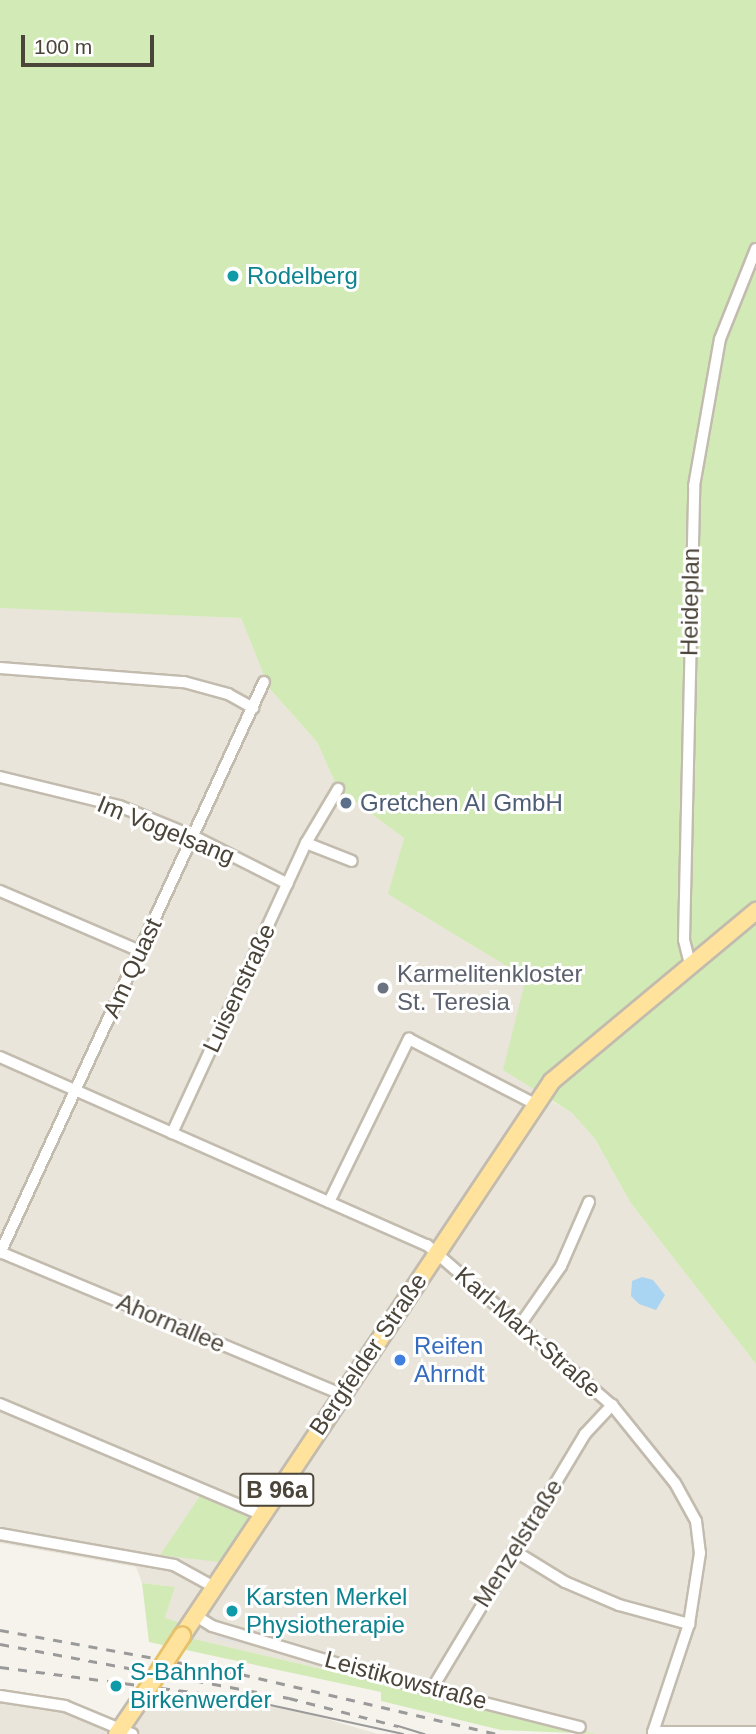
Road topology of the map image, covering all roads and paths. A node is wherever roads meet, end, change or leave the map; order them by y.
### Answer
1 (756, 249) edge
2 (0, 668) edge
3 (264, 682) dead end
4 (253, 708) junction
5 (0, 778) edge
6 (338, 789) dead end
7 (193, 836) junction
8 (306, 843) junction
9 (352, 860) dead end
10 (288, 884) junction
11 (0, 891) edge
12 (756, 911) edge
13 (140, 951) junction
14 (690, 964) junction
15 (0, 1057) edge
16 (75, 1090) junction
17 (535, 1104) junction
18 (172, 1133) junction
19 (330, 1202) junction
20 (589, 1202) dead end
21 (436, 1252) junction
22 (0, 1253) edge
23 (520, 1325) junction
24 (341, 1394) junction
25 (0, 1404) edge
26 (612, 1405) junction
27 (261, 1514) junction
28 (0, 1534) edge
29 (513, 1550) junction
30 (214, 1587) junction
31 (196, 1616) junction
32 (689, 1624) junction
33 (433, 1687) junction
34 (0, 1696) edge
35 (580, 1727) dead end
36 (123, 1732) edge
37 (653, 1732) edge
38 (751, 1733) edge

1 - 14 street, Heideplan
2 - 4 street
3 - 4 street, Am Quast
4 - 7 street, Am Quast
5 - 7 street, Im Vogelsang
6 - 8 street, Luisenstraße
7 - 10 street, Im Vogelsang
7 - 13 street, Am Quast
8 - 9 street
8 - 10 street, Luisenstraße
10 - 18 street, Luisenstraße
11 - 13 street
12 - 14 main road, B 96a
13 - 16 street, Am Quast
14 - 17 main road, Bergfelder Straße / B 96a
15 - 16 street, Karl-Marx-Straße
16 - 18 street, Karl-Marx-Straße
16 - 22 street, Am Quast
17 - 19 street
17 - 21 main road, Bergfelder Straße / B 96a
18 - 19 street, Karl-Marx-Straße
19 - 21 street, Karl-Marx-Straße
20 - 23 street
21 - 23 street, Karl-Marx-Straße
21 - 24 main road, Bergfelder Straße / B 96a
22 - 24 street, Ahornallee
23 - 26 street, Karl-Marx-Straße
24 - 27 main road, Bergfelder Straße / B 96a
25 - 27 street
26 - 29 street, Menzelstraße
26 - 32 street, Karl-Marx-Straße
27 - 30 main road, Bergfelder Straße / B 96a
28 - 30 street
29 - 32 street
29 - 33 street, Menzelstraße
30 - 31 main road, Bergfelder Straße / B 96a
31 - 33 street, Leistikowstraße
31 - 36 main road, Bergfelder Straße / B 96a, bridge
32 - 37 street, Karl-Marx-Straße
33 - 35 street, Leistikowstraße
34 - 36 street
37 - 38 street

